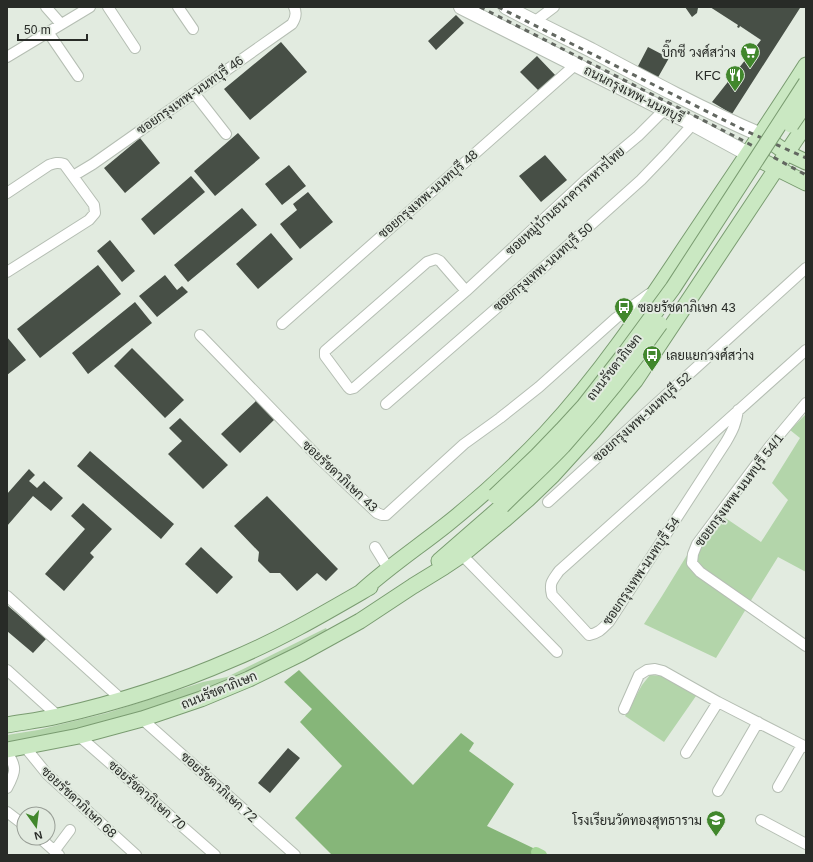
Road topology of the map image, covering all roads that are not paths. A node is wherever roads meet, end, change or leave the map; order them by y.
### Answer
1 (46, 7) edge
2 (90, 7) edge
3 (108, 7) edge
4 (178, 7) edge
5 (294, 7) edge
6 (461, 7) edge
7 (506, 7) edge
8 (554, 7) edge
9 (534, 22) junction
10 (61, 24) junction
11 (192, 30) dead end
12 (48, 32) junction
13 (134, 48) dead end
14 (8, 54) edge
15 (575, 64) junction
16 (806, 66) edge
17 (78, 76) dead end
18 (806, 84) edge
19 (194, 93) junction
20 (806, 103) edge
21 (664, 110) junction
22 (694, 124) junction
23 (806, 124) edge
24 (226, 134) dead end
25 (761, 135) junction
26 (787, 153) junction
27 (748, 154) junction
28 (806, 162) edge
29 (776, 168) junction
30 (73, 176) junction
31 (806, 183) edge
32 (7, 193) edge
33 (806, 268) edge
34 (7, 272) edge
35 (466, 291) junction
36 (655, 291) junction
37 (681, 311) junction
38 (282, 324) dead end
39 (200, 335) dead end
40 (806, 350) edge
41 (806, 403) edge
42 (386, 404) dead end
43 (738, 410) junction
44 (498, 501) junction
45 (548, 502) dead end
46 (375, 547) dead end
47 (462, 555) junction
48 (388, 568) junction
49 (413, 586) junction
50 (361, 592) junction
51 (7, 596) edge
52 (806, 646) edge
53 (558, 652) dead end
54 (7, 670) edge
55 (121, 699) junction
56 (718, 702) junction
57 (624, 709) dead end
58 (58, 716) junction
59 (142, 719) junction
60 (758, 722) junction
61 (7, 725) edge
62 (79, 736) junction
63 (804, 746) edge
64 (25, 747) junction
65 (7, 751) edge
66 (686, 753) dead end
67 (778, 787) dead end
68 (7, 788) edge
69 (718, 791) dead end
70 (7, 812) edge
71 (16, 819) edge
72 (761, 820) dead end
73 (70, 830) dead end
74 (806, 844) edge
75 (49, 846) edge
76 (57, 853) edge
77 (136, 855) edge
78 (215, 855) edge
79 (295, 855) edge

1 - 10 street
2 - 10 street
3 - 13 street
4 - 11 street
5 - 19 street, ซอยกรุงเทพ-นนทบุรี 46
6 - 15 main road, ถนนกรุงเทพ-นนทบุรี
7 - 9 main road, ถนนกรุงเทพ-นนทบุรี
8 - 9 street
9 - 25 main road, ถนนกรุงเทพ-นนทบุรี
10 - 12 street
12 - 14 street
12 - 17 street
15 - 21 main road, ถนนกรุงเทพ-นนทบุรี
15 - 38 street, ซอยกรุงเทพ-นนทบุรี 48
16 - 25 main road, ถนนรัชดาภิเษก
18 - 44 main road, ถนนรัชดาภิเษก, bridge
19 - 24 street
19 - 30 street, ซอยกรุงเทพ-นนทบุรี 46
20 - 44 main road, ถนนรัชดาภิเษก, bridge
21 - 22 main road, ถนนกรุงเทพ-นนทบุรี
21 - 35 street, ซอยหมู่บ้านธนาคารทหารไทย
22 - 27 main road, ถนนกรุงเทพ-นนทบุรี
22 - 42 street, ซอยกรุงเทพ-นนทบุรี 50
23 - 26 main road, ถนนรัชดาภิเษก
25 - 26 main road, ถนนกรุงเทพ-นนทบุรี
25 - 27 main road, ถนนรัชดาภิเษก
26 - 28 main road, ถนนกรุงเทพ-นนทบุรี
26 - 29 main road, ถนนรัชดาภิเษก
27 - 29 main road, ถนนกรุงเทพ-นนทบุรี
27 - 36 main road, ถนนรัชดาภิเษก
29 - 31 main road, ถนนกรุงเทพ-นนทบุรี
29 - 37 main road, ถนนรัชดาภิเษก
30 - 32 street
30 - 34 street
33 - 45 street, ซอยกรุงเทพ-นนทบุรี 52
35 - 35 street, ซอยหมู่บ้านธนาคารทหารไทย
36 - 37 main road
36 - 39 street, ซอยรัชดาภิเษก 43
36 - 48 main road, ถนนรัชดาภิเษก
37 - 47 main road, ถนนรัชดาภิเษก
40 - 43 street, ซอยกรุงเทพ-นนทบุรี 54
41 - 52 street, ซอยกรุงเทพ-นนทบุรี 54/1
43 - 43 street, ซอยกรุงเทพ-นนทบุรี 54
44 - 49 main road, ถนนรัชดาภิเษก
44 - 50 main road, ถนนรัชดาภิเษก
46 - 48 street
47 - 49 main road, ถนนรัชดาภิเษก
47 - 53 street
48 - 50 main road, ถนนรัชดาภิเษก
49 - 59 main road, ถนนรัชดาภิเษก
50 - 55 main road, ถนนรัชดาภิเษก
51 - 55 street
54 - 58 street
55 - 58 main road, ถนนรัชดาภิเษก
56 - 57 street
56 - 60 street
56 - 66 street
58 - 61 main road, ถนนรัชดาภิเษก
59 - 62 main road, ถนนรัชดาภิเษก
59 - 79 street, ซอยรัชดาภิเษก 72
60 - 63 street
60 - 69 street
62 - 64 main road, ถนนรัชดาภิเษก
62 - 78 street, ซอยรัชดาภิเษก 70
63 - 67 street
64 - 65 main road, ถนนรัชดาภิเษก
64 - 77 street, ซอยรัชดาภิเษก 68
65 - 68 street
70 - 71 street
72 - 74 street
73 - 76 street
75 - 76 street

